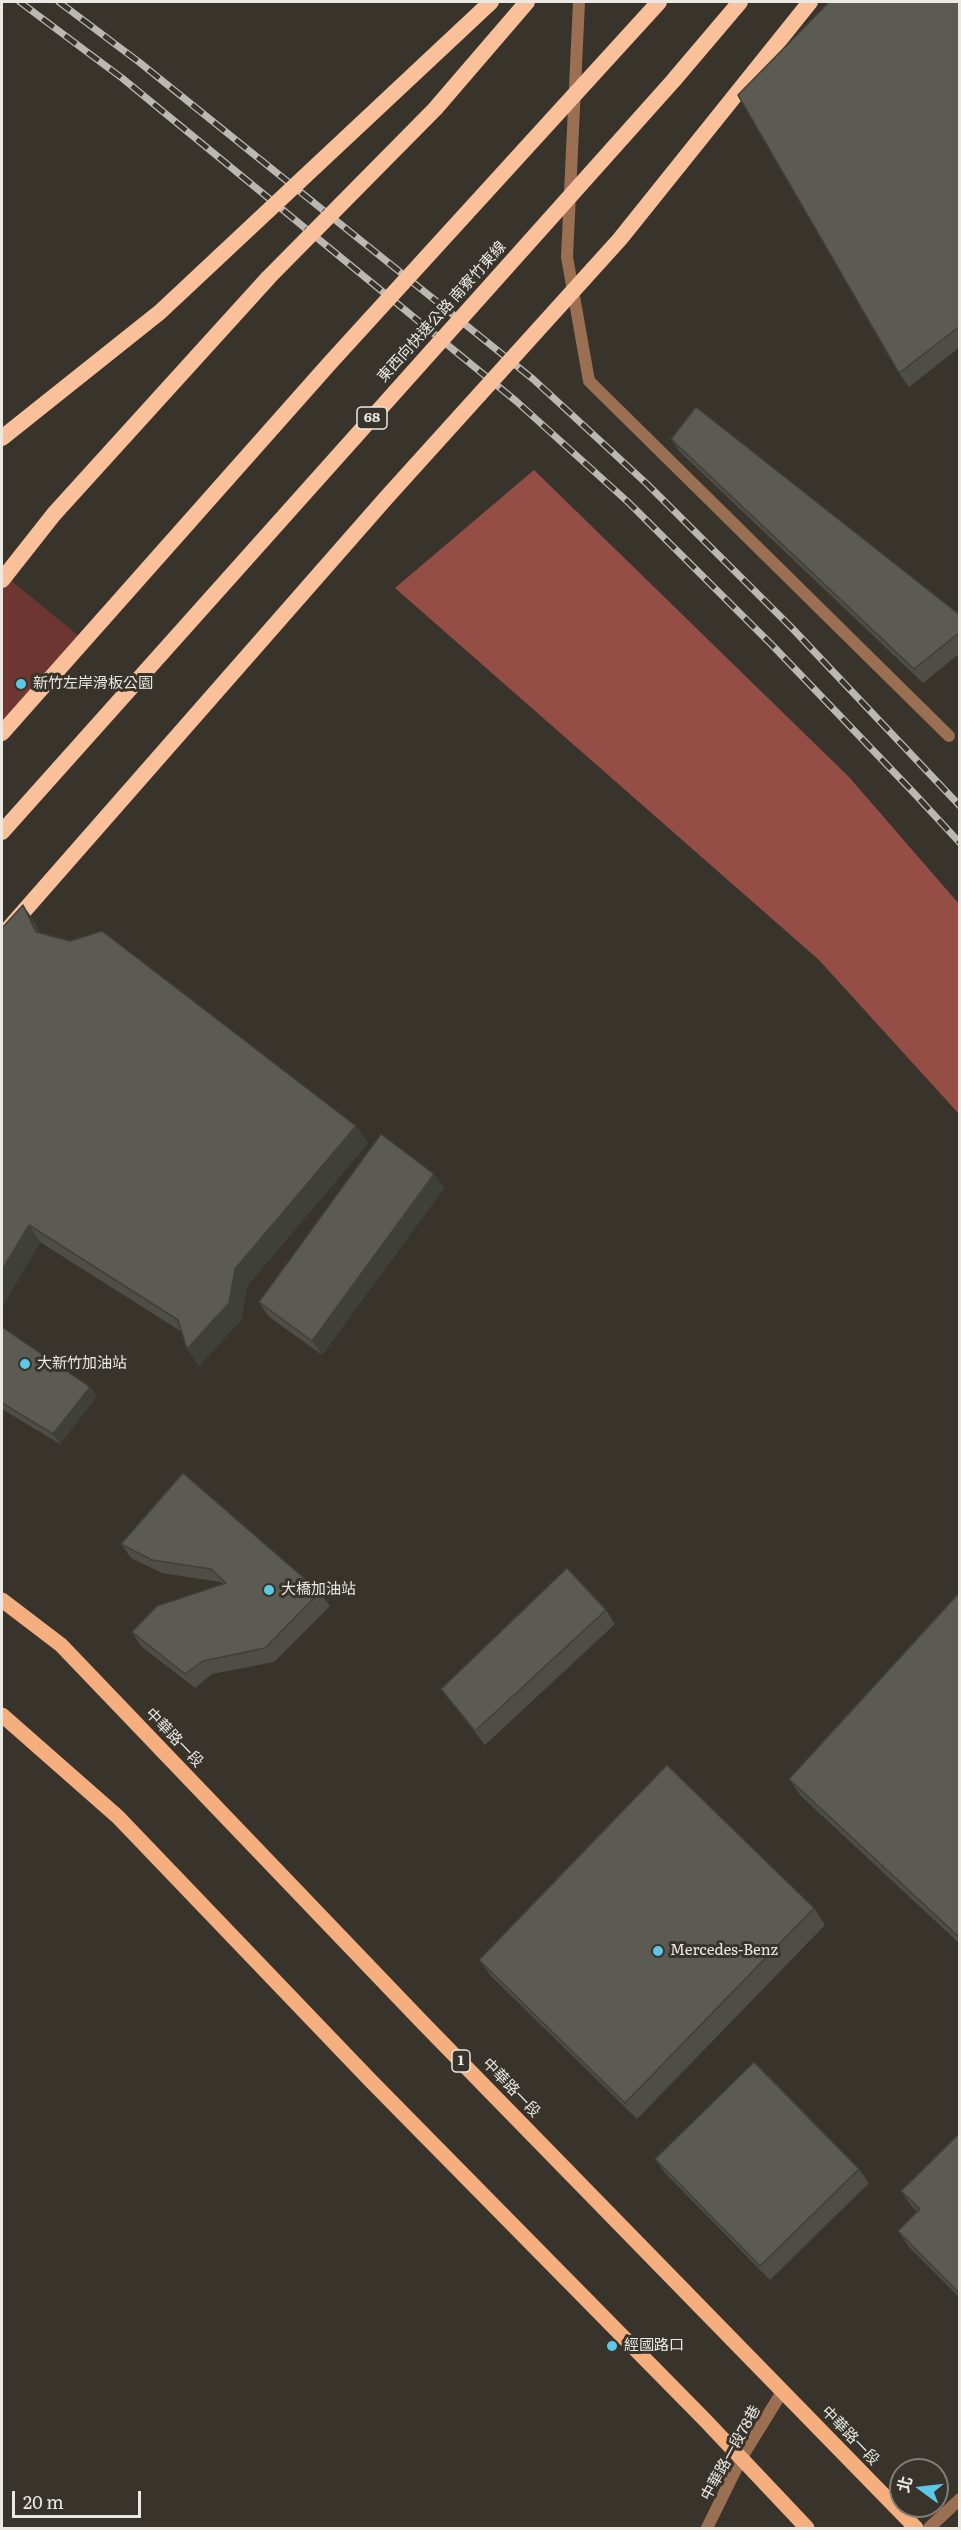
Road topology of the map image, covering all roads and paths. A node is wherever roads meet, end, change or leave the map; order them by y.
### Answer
1 (491, 2) edge
2 (527, 2) edge
3 (579, 2) edge
4 (659, 2) edge
5 (740, 2) edge
6 (810, 2) edge
7 (2, 438) edge
8 (2, 580) edge
9 (2, 733) edge
10 (949, 736) dead end
11 (2, 832) edge
12 (2, 936) edge
13 (2, 1600) edge
14 (2, 1715) edge
15 (782, 2392) junction
16 (741, 2457) junction
17 (960, 2499) edge
18 (707, 2529) edge
19 (807, 2529) edge
20 (916, 2529) edge
21 (929, 2529) edge

1 - 7 highway, bridge
2 - 8 highway, bridge
3 - 10 lane
4 - 9 highway, bridge
5 - 11 highway, 東西向快速公路 南寮竹東線 / 68, bridge
6 - 12 highway, bridge
13 - 15 main road, 中華路一段 / 1
14 - 16 main road
15 - 16 lane, 中華路一段78巷
15 - 20 main road, 中華路一段 / 1
16 - 18 lane, 中華路一段78巷
16 - 19 main road
17 - 21 lane

